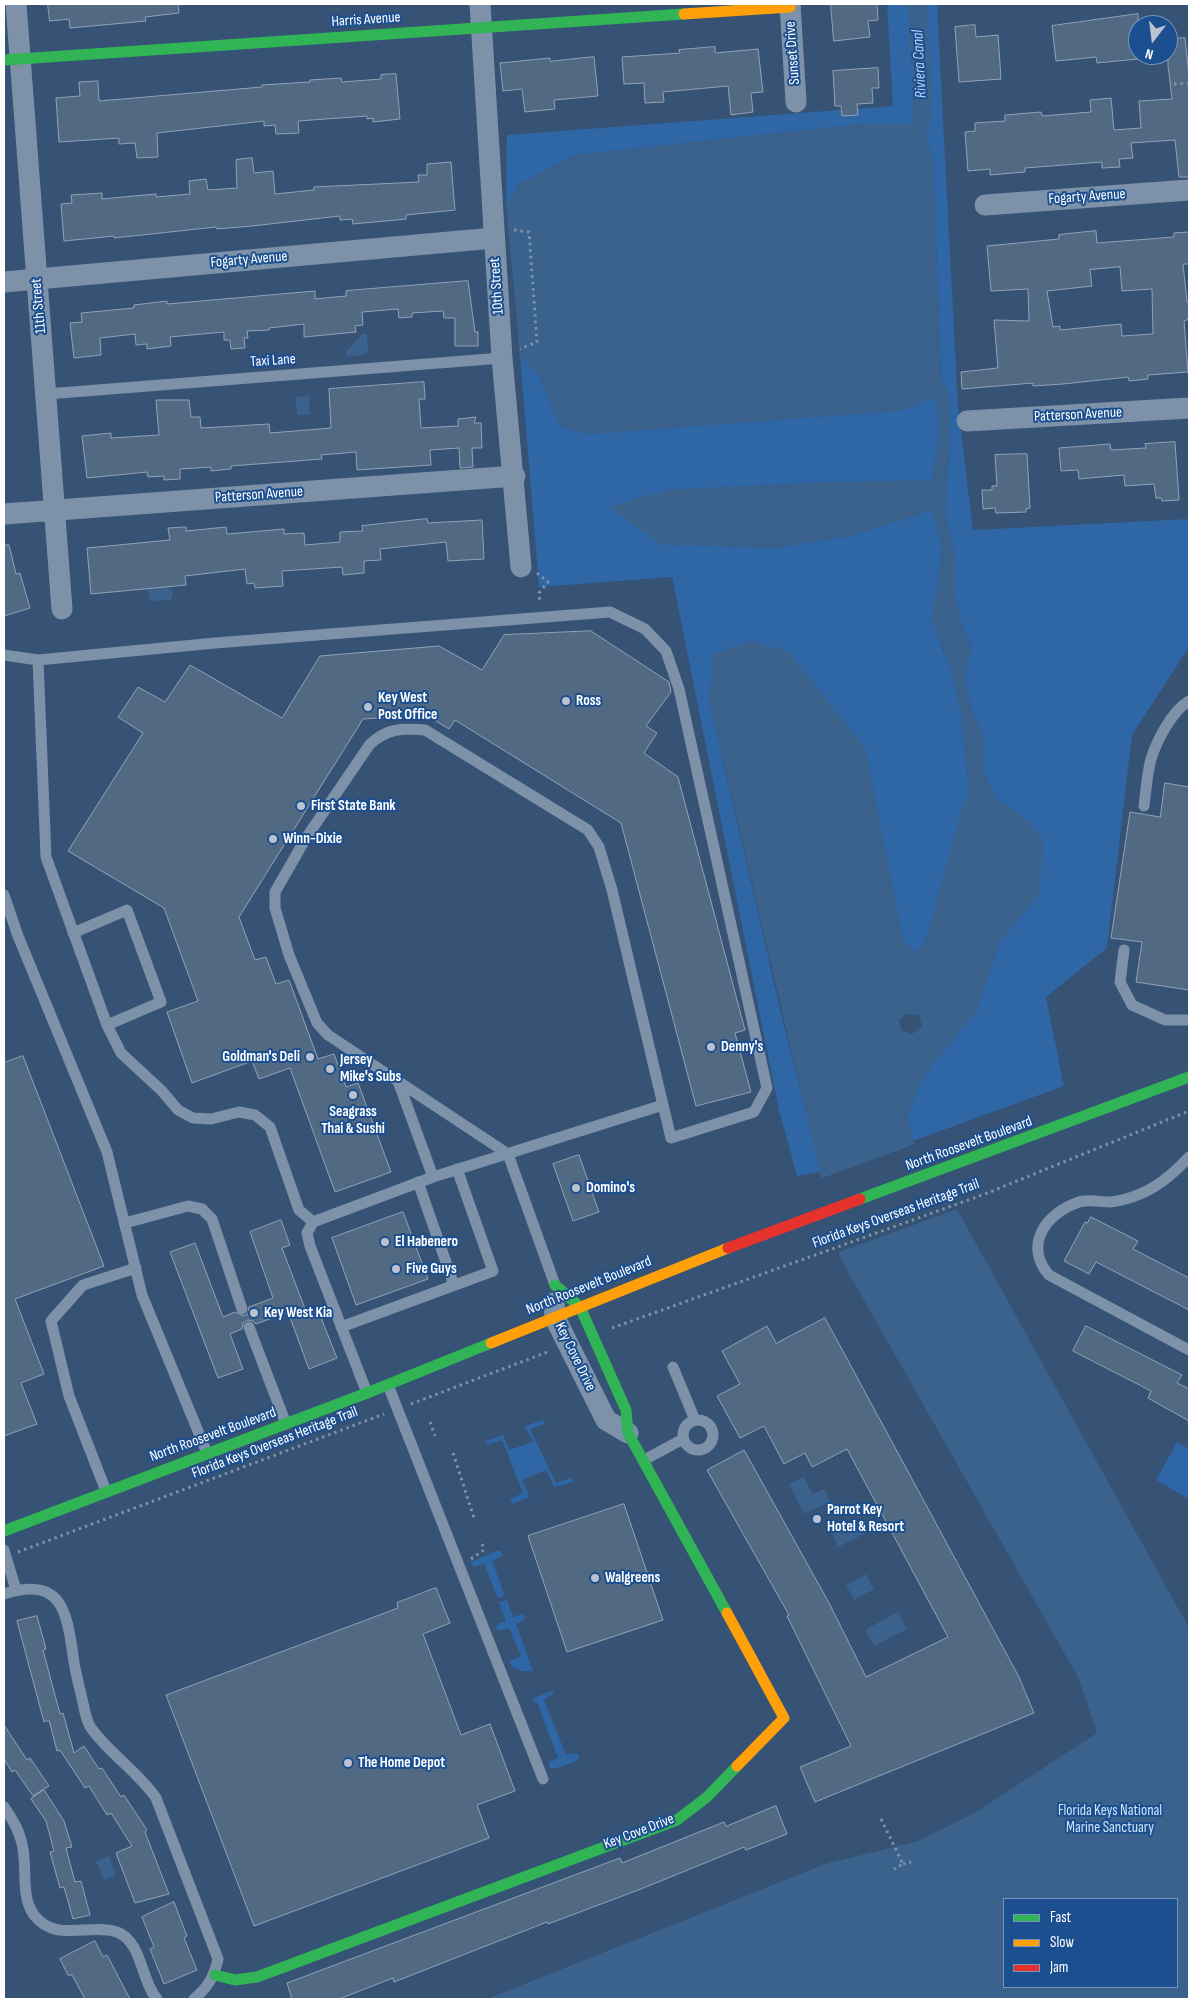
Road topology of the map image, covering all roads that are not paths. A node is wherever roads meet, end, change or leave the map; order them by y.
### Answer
1 (16, 4) edge
2 (480, 4) edge
3 (790, 6) edge
4 (482, 28) junction
5 (12, 60) edge
6 (796, 102) dead end
7 (1189, 190) edge
8 (985, 205) dead end
9 (500, 233) junction
10 (36, 279) junction
11 (4, 282) edge
12 (509, 355) junction
13 (47, 394) junction
14 (1189, 408) edge
15 (967, 421) dead end
16 (514, 476) junction
17 (55, 511) junction
18 (4, 514) edge
19 (521, 567) road end
20 (62, 609) dead end
21 (4, 655) edge
22 (38, 660) junction
23 (1189, 701) edge
24 (1144, 806) dead end
25 (4, 894) edge
26 (73, 933) junction
27 (1124, 950) dead end
28 (1189, 1020) edge
29 (107, 1024) junction
30 (1189, 1078) edge
31 (398, 1081) junction
32 (663, 1105) junction
33 (508, 1154) junction
34 (1189, 1157) edge
35 (458, 1169) junction
36 (432, 1176) junction
37 (418, 1182) junction
38 (313, 1222) junction
39 (125, 1223) junction
40 (136, 1268) junction
41 (454, 1285) junction
42 (555, 1285) junction
43 (580, 1307) junction
44 (242, 1310) dead end
45 (555, 1318) junction
46 (249, 1327) dead end
47 (341, 1327) junction
48 (1189, 1350) edge
49 (673, 1367) dead end
50 (388, 1384) junction
51 (367, 1393) junction
52 (695, 1420) junction
53 (286, 1424) junction
54 (628, 1433) junction
55 (683, 1439) junction
56 (207, 1453) junction
57 (644, 1460) junction
58 (106, 1491) junction
59 (4, 1531) edge
60 (5, 1554) edge
61 (16, 1590) junction
62 (4, 1594) edge
63 (543, 1779) dead end
64 (4, 1807) edge
65 (215, 1975) junction
66 (157, 1999) edge
67 (194, 1999) edge

1 - 5 street, 11th Street
2 - 4 street, 10th Street
3 - 4 street, Harris Avenue
3 - 6 street, Sunset Drive
4 - 5 street, Harris Avenue
4 - 9 street, 10th Street
5 - 10 street, 11th Street
7 - 8 street, Fogarty Avenue
9 - 10 street, Fogarty Avenue
9 - 12 street, 10th Street
10 - 11 street, Fogarty Avenue
10 - 13 street, 11th Street
12 - 13 lane, Taxi Lane
12 - 16 street, 10th Street
13 - 17 street, 11th Street
14 - 15 street, Patterson Avenue
16 - 17 street, Patterson Avenue
16 - 19 street, 10th Street
17 - 18 street, Patterson Avenue
17 - 20 street, 11th Street
21 - 22 lane
22 - 26 lane
22 - 32 lane
23 - 24 lane
25 - 39 lane
26 - 29 lane
26 - 29 lane
27 - 28 lane
29 - 38 lane
30 - 43 street, North Roosevelt Boulevard
31 - 32 lane
31 - 33 lane
31 - 36 lane
32 - 33 lane
33 - 35 lane
33 - 42 lane
34 - 48 lane
35 - 36 lane
35 - 41 lane
36 - 37 lane
37 - 38 lane
37 - 41 lane
38 - 47 lane
39 - 40 lane
39 - 44 lane
40 - 56 lane
40 - 58 lane
41 - 47 lane
42 - 43 street, Key Cove Drive
42 - 45 street, Key Cove Drive
43 - 45 street, North Roosevelt Boulevard
43 - 54 street, Key Cove Drive
45 - 50 street, North Roosevelt Boulevard
45 - 54 street, Key Cove Drive
46 - 53 lane
47 - 51 lane
49 - 52 lane
50 - 51 street, North Roosevelt Boulevard
50 - 63 lane
51 - 53 street, North Roosevelt Boulevard
52 - 55 lane
52 - 55 lane
53 - 56 street, North Roosevelt Boulevard
54 - 57 street, Key Cove Drive
55 - 57 lane
56 - 58 street, North Roosevelt Boulevard
57 - 65 street, Key Cove Drive
58 - 59 street, North Roosevelt Boulevard
60 - 61 lane
61 - 62 lane
61 - 65 lane
64 - 66 lane
65 - 67 lane

